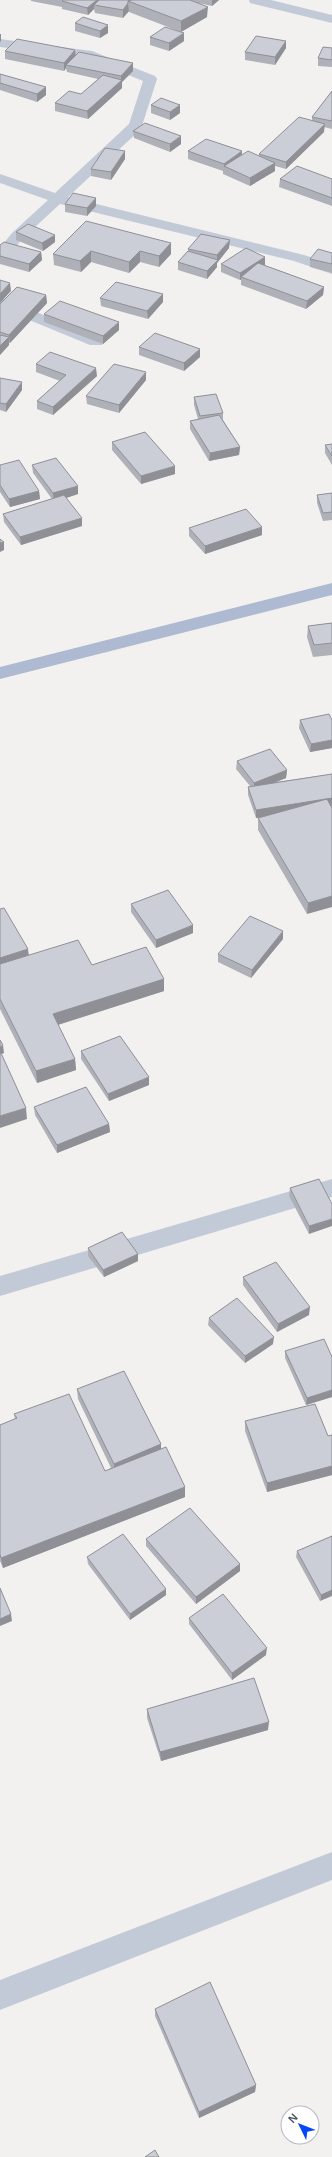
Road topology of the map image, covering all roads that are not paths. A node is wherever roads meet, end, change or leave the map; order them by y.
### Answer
1 (255, 0) edge
2 (332, 19) edge
3 (0, 43) edge
4 (0, 178) edge
5 (59, 199) junction
6 (0, 258) edge
7 (332, 269) edge
8 (0, 302) edge
9 (96, 342) edge
10 (332, 589) edge
11 (0, 673) edge
12 (332, 1188) edge
13 (0, 1286) edge
14 (332, 1866) edge
15 (0, 1995) edge

1 - 2 street
3 - 5 street
4 - 5 street
5 - 6 street
5 - 7 street
8 - 9 street
10 - 11 main road
12 - 13 street
14 - 15 street

